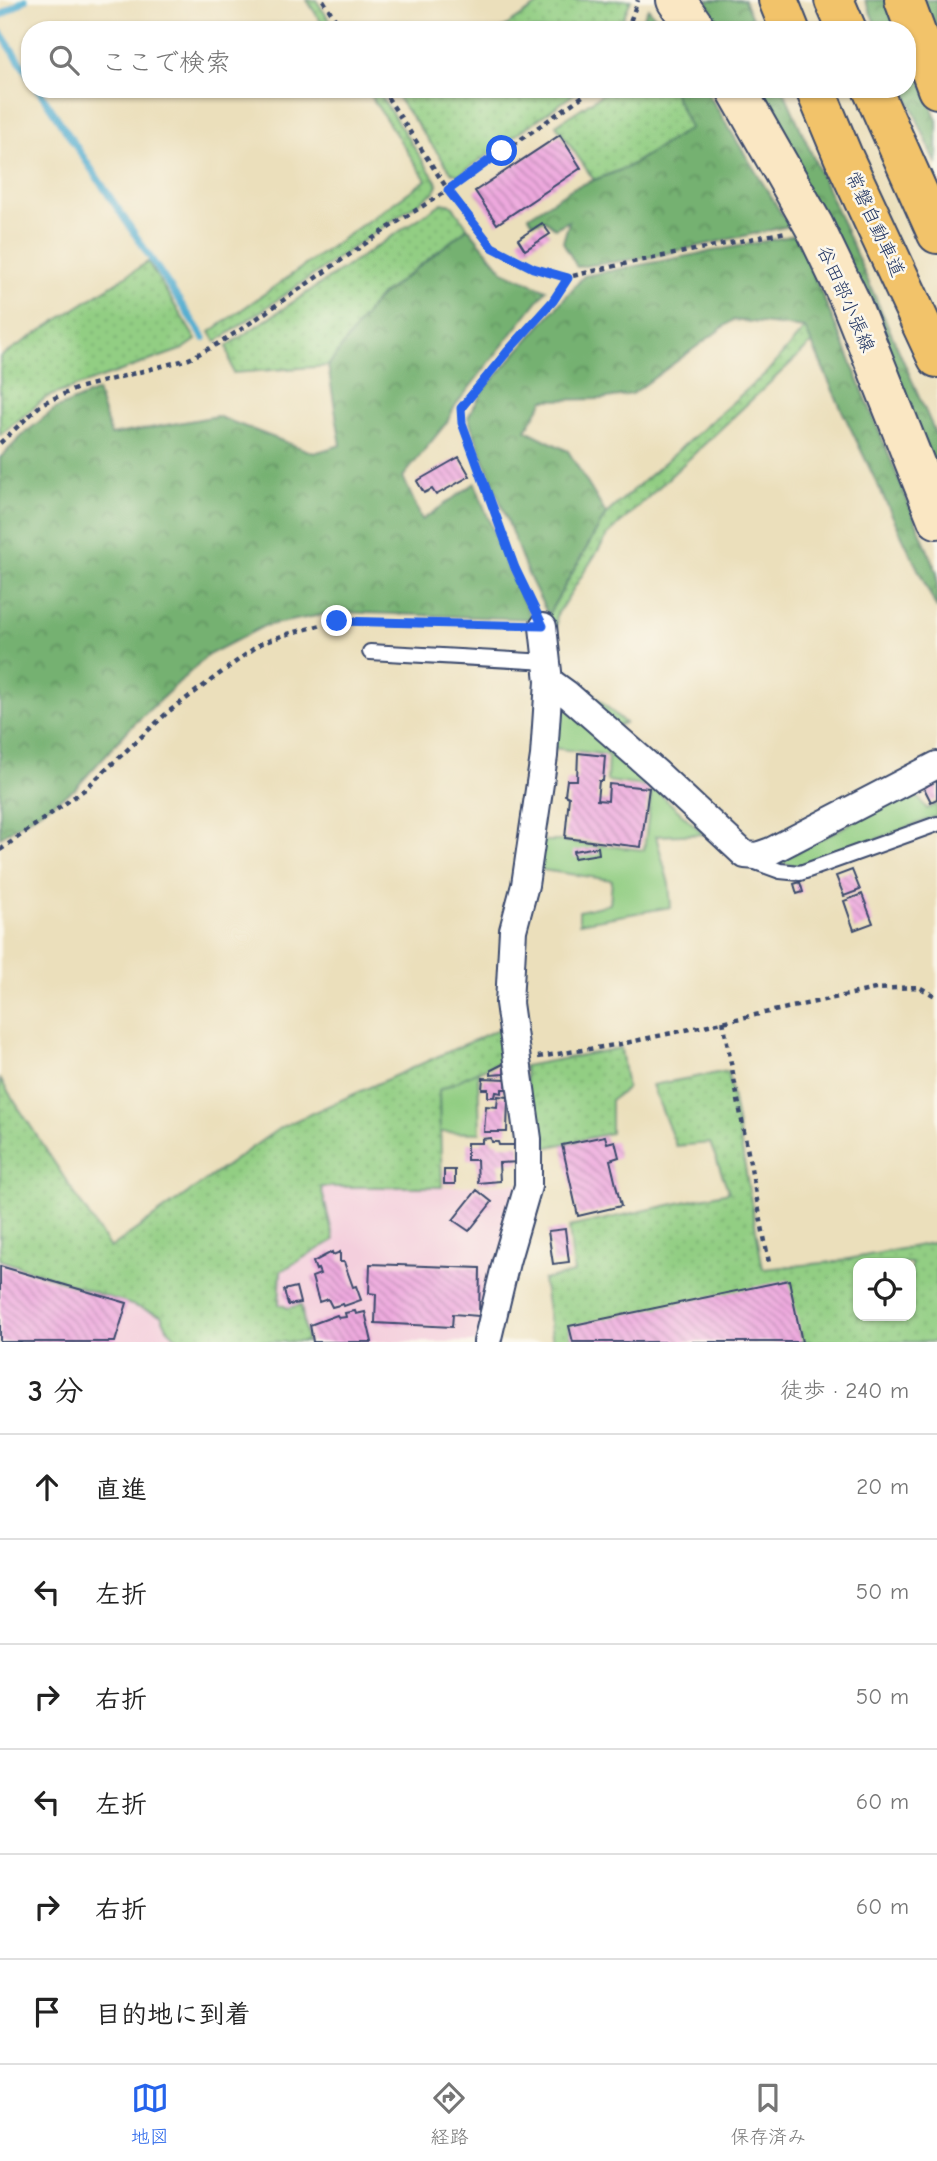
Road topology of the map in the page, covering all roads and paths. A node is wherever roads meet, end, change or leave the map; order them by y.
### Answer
1 (323, 0) edge
2 (638, 0) edge
3 (676, 0) edge
4 (778, 0) edge
5 (834, 0) edge
6 (904, 0) edge
7 (336, 21) edge
8 (630, 21) edge
9 (691, 21) edge
10 (786, 21) edge
11 (843, 21) edge
12 (912, 21) edge
13 (916, 32) edge
14 (937, 89) edge
15 (388, 98) edge
16 (580, 98) edge
17 (741, 98) edge
18 (819, 98) edge
19 (876, 98) edge
20 (448, 190) junction
21 (814, 226) junction
22 (937, 234) edge
23 (568, 278) junction
24 (937, 358) edge
25 (0, 443) edge
26 (937, 519) edge
27 (543, 626) junction
28 (370, 652) dead end
29 (548, 672) junction
30 (937, 765) edge
31 (937, 824) edge
32 (0, 850) edge
33 (745, 855) junction
34 (937, 997) edge
35 (723, 1021) junction
36 (516, 1060) junction
37 (769, 1263) dead end
38 (487, 1342) edge

1 - 7 path
2 - 8 path
3 - 9 main road
4 - 10 main road
5 - 11 main road
6 - 12 main road
13 - 14 main road
15 - 20 path
16 - 20 path
17 - 21 main road, 谷田部小張線
18 - 24 main road, 常磐自動車道
19 - 22 main road
20 - 23 path
20 - 25 path
21 - 23 path
21 - 26 main road, 谷田部小張線
23 - 27 path
27 - 29 street
27 - 32 path
28 - 29 lane
29 - 33 street
29 - 36 street
30 - 33 street
31 - 33 lane
34 - 35 path
35 - 36 path
35 - 37 path
36 - 38 street

